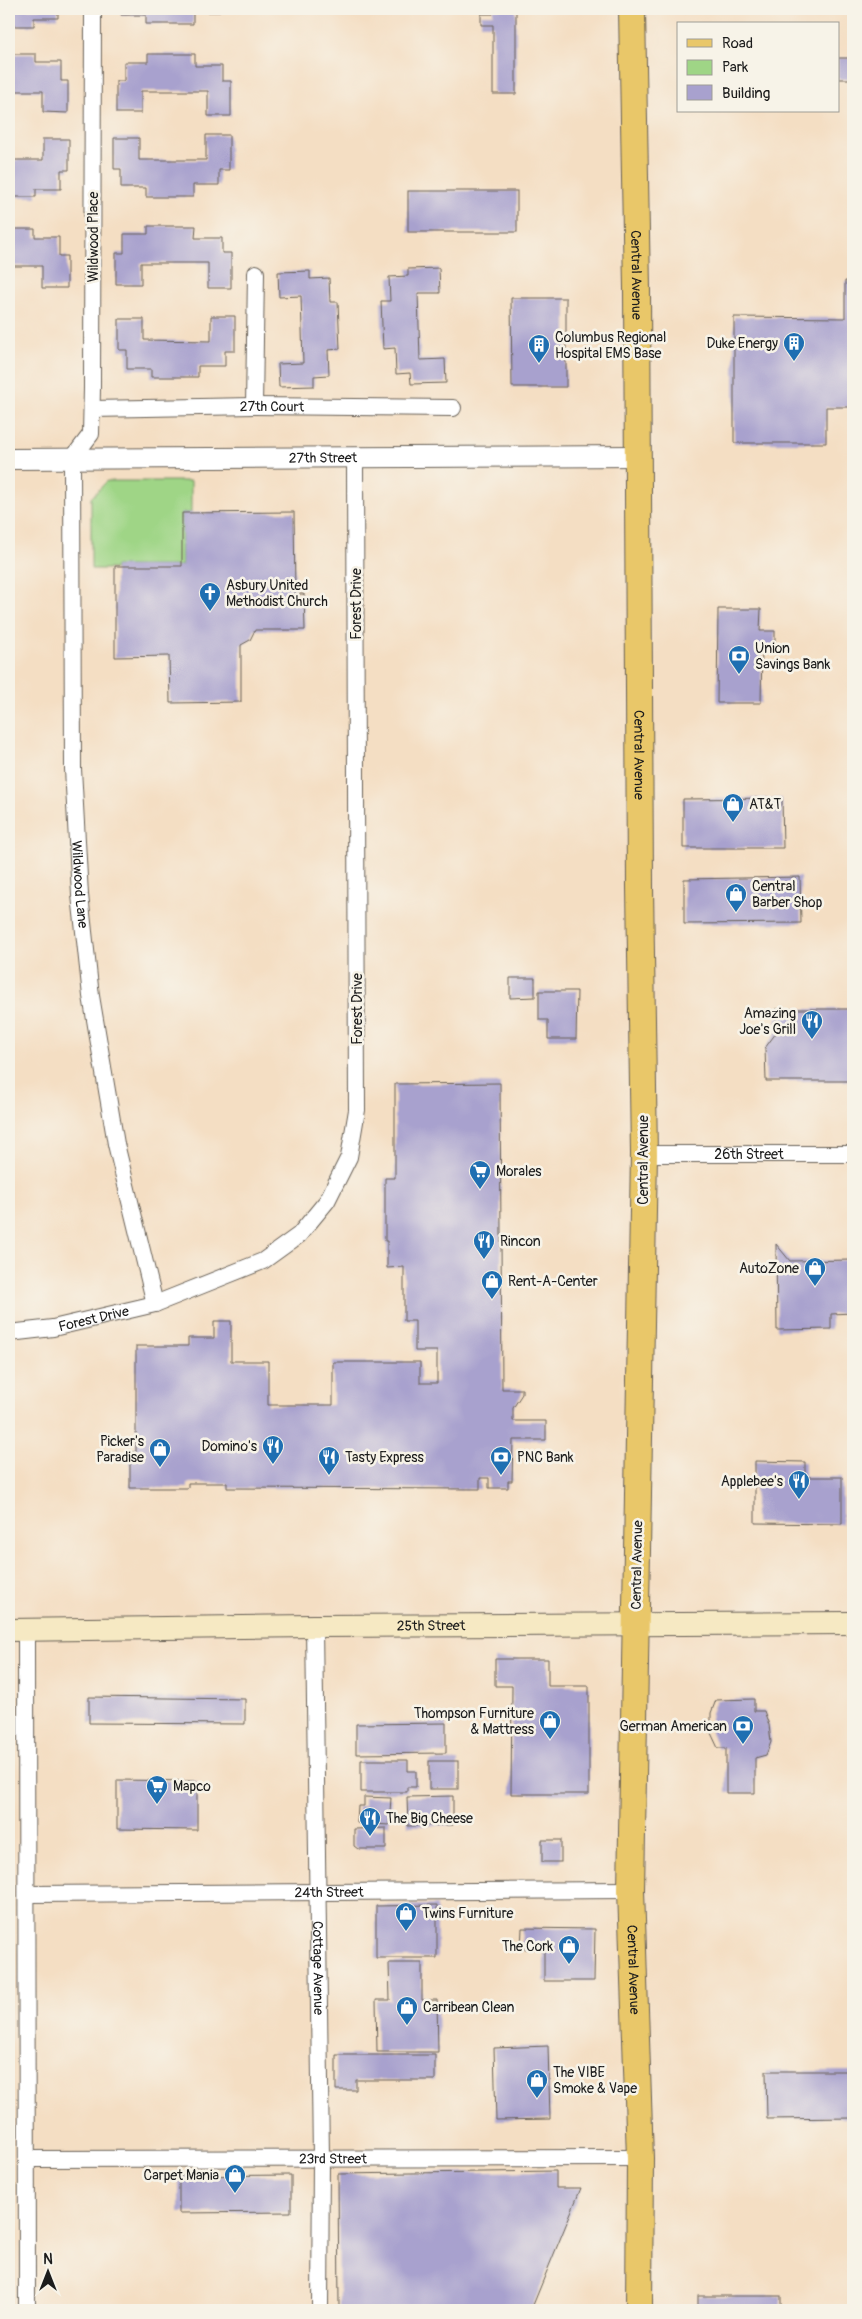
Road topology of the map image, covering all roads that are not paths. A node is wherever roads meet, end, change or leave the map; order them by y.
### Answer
1 (93, 9) edge
2 (632, 9) edge
3 (256, 274) dead end
4 (254, 406) junction
5 (453, 408) dead end
6 (92, 409) junction
7 (638, 456) junction
8 (355, 458) junction
9 (9, 459) edge
10 (72, 459) junction
11 (644, 1154) junction
12 (853, 1154) edge
13 (155, 1304) junction
14 (9, 1333) edge
15 (853, 1623) edge
16 (636, 1625) junction
17 (314, 1626) junction
18 (18, 1630) edge
19 (631, 1890) junction
20 (318, 1892) junction
21 (27, 1894) junction
22 (321, 2158) junction
23 (640, 2158) junction
24 (27, 2159) junction
25 (27, 2310) edge
26 (320, 2310) edge
27 (639, 2310) edge

1 - 6 street, Wildwood Place
2 - 7 main road, Central Avenue
3 - 4 street
4 - 5 street, 27th Court
4 - 6 street, 27th Court
6 - 10 street, Wildwood Place
7 - 8 street, 27th Street
7 - 11 main road, Central Avenue
8 - 10 street, 27th Street
8 - 13 street, Forest Drive
9 - 10 street, 27th Street
10 - 13 street, Wildwood Lane
11 - 12 street, 26th Street
11 - 16 main road, Central Avenue
13 - 14 street, Forest Drive
15 - 16 main road, 25th Street
16 - 17 main road, 25th Street
16 - 19 main road, Central Avenue
17 - 18 main road, 25th Street
17 - 20 street, Cottage Avenue
18 - 21 street
19 - 20 street, 24th Street
19 - 23 main road, Central Avenue
20 - 21 street, 24th Street
20 - 22 street, Cottage Avenue
21 - 24 street
22 - 23 street, 23rd Street
22 - 24 street, 23rd Street
22 - 26 street, Cottage Avenue
23 - 27 main road, Central Avenue
24 - 25 street

